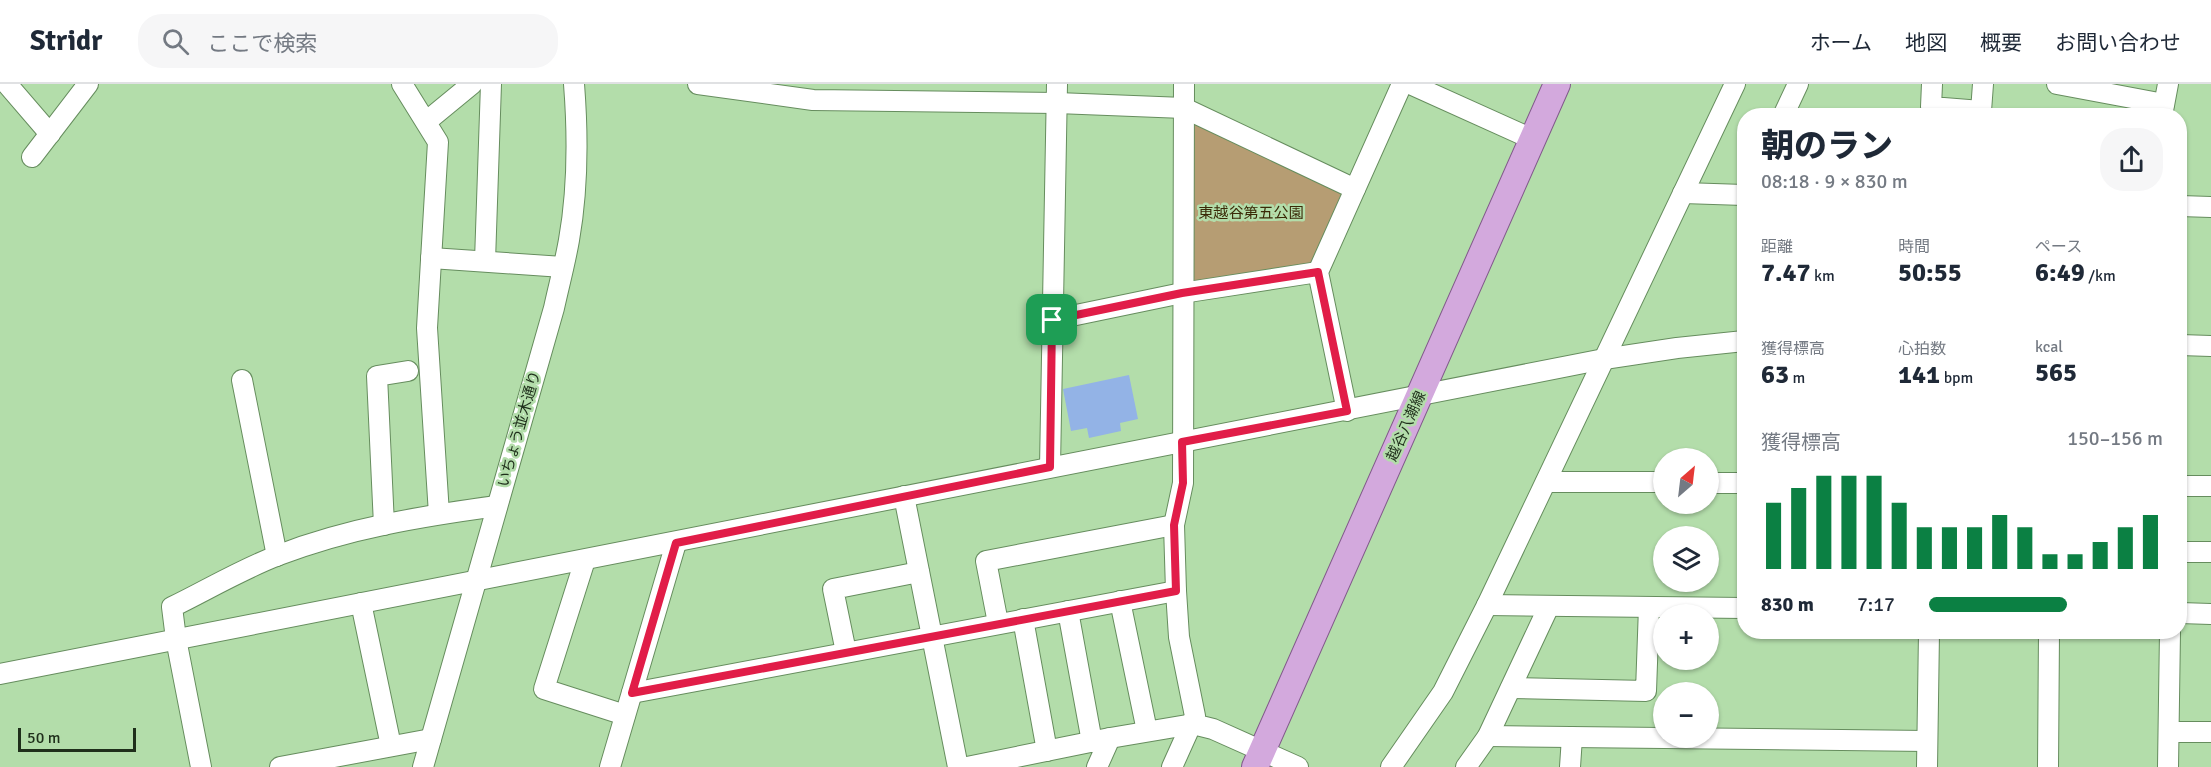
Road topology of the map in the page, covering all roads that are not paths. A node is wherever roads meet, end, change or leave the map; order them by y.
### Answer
1 (7, 84) edge
2 (88, 84) edge
3 (402, 84) edge
4 (472, 84) edge
5 (491, 84) edge
6 (574, 84) edge
7 (705, 84) edge
8 (1184, 84) edge
9 (1402, 84) edge
10 (1410, 84) edge
11 (1557, 84) edge
12 (1735, 84) edge
13 (1798, 84) edge
14 (1932, 84) edge
15 (1983, 84) edge
16 (2057, 84) edge
17 (2168, 84) edge
18 (813, 92) edge
19 (871, 92) edge
20 (937, 93) edge
21 (1057, 94) edge
22 (1184, 108) junction
23 (1787, 108) edge
24 (1944, 108) edge
25 (1981, 108) edge
26 (2155, 108) edge
27 (2163, 108) edge
28 (427, 121) junction
29 (50, 134) junction
30 (1532, 139) junction
31 (32, 157) dead end
32 (1355, 189) junction
33 (1683, 193) junction
34 (1737, 195) edge
35 (2187, 206) edge
36 (2211, 207) edge
37 (431, 258) junction
38 (485, 261) junction
39 (563, 267) junction
40 (1318, 272) junction
41 (1182, 293) junction
42 (1052, 320) junction
43 (1737, 342) edge
44 (2187, 345) edge
45 (2211, 346) edge
46 (1604, 359) junction
47 (408, 371) dead end
48 (242, 380) dead end
49 (1418, 397) junction
50 (1347, 411) junction
51 (1182, 442) junction
52 (1050, 467) junction
53 (1546, 482) junction
54 (1653, 482) edge
55 (1719, 483) edge
56 (1737, 483) edge
57 (2187, 486) edge
58 (2211, 486) edge
59 (904, 496) junction
60 (497, 506) junction
61 (439, 514) junction
62 (384, 525) junction
63 (1174, 525) junction
64 (676, 543) junction
65 (2187, 552) edge
66 (2211, 552) edge
67 (277, 556) junction
68 (585, 560) junction
69 (919, 573) junction
70 (476, 581) junction
71 (1176, 591) junction
72 (1120, 601) junction
73 (361, 603) junction
74 (1487, 605) junction
75 (1549, 606) junction
76 (1649, 607) junction
77 (1737, 608) edge
78 (1068, 610) junction
79 (2187, 613) edge
80 (2211, 614) edge
81 (1023, 619) junction
82 (998, 623) junction
83 (932, 635) junction
84 (176, 639) junction
85 (1929, 639) edge
86 (2049, 639) edge
87 (2170, 639) edge
88 (846, 652) junction
89 (0, 674) edge
90 (1511, 688) junction
91 (632, 693) junction
92 (625, 715) junction
93 (1193, 724) junction
94 (1147, 731) junction
95 (2169, 732) junction
96 (2211, 732) edge
97 (1488, 736) junction
98 (1572, 737) junction
99 (431, 738) junction
100 (1101, 740) junction
101 (1927, 741) junction
102 (391, 746) junction
103 (1036, 757) edge
104 (1258, 759) edge
105 (201, 767) edge
106 (280, 767) edge
107 (423, 767) edge
108 (610, 767) edge
109 (958, 767) edge
110 (966, 767) edge
111 (1097, 767) edge
112 (1172, 767) edge
113 (1298, 767) edge
114 (1391, 767) edge
115 (1466, 767) edge
116 (1570, 767) edge
117 (1927, 767) edge
118 (2048, 767) edge
119 (2168, 767) edge

1 - 29 street
2 - 29 street
3 - 28 street
4 - 28 street
5 - 38 street
6 - 39 street, いちょう並木通り
7 - 18 street
8 - 22 street
9 - 32 street
10 - 30 street
11 - 30 main road, 越谷八潮線
12 - 33 street
13 - 23 street
14 - 24 street
15 - 25 street
16 - 26 street
17 - 27 street
18 - 19 street
19 - 20 street
20 - 21 street
21 - 22 street
21 - 42 street
22 - 32 street
22 - 41 street
28 - 37 street
29 - 31 street
30 - 49 main road, 越谷八潮線
32 - 40 street
33 - 34 street
33 - 46 street
35 - 36 street
37 - 38 street
37 - 61 street
38 - 39 street
39 - 60 street, いちょう並木通り
40 - 41 street
40 - 50 street
41 - 42 street
41 - 51 street
42 - 52 street
43 - 46 street
44 - 45 street
46 - 49 street
46 - 53 street
47 - 62 street
48 - 67 street
49 - 50 street
49 - 104 main road, 越谷八潮線
50 - 51 street
51 - 52 street
51 - 63 street
52 - 59 street
53 - 54 street
53 - 74 street
55 - 56 street
57 - 58 street
59 - 64 street
59 - 69 street
60 - 61 street
60 - 70 street, いちょう並木通り
61 - 62 street
62 - 67 street
63 - 71 street
63 - 82 street
64 - 68 street
64 - 91 street
65 - 66 street
67 - 84 street
68 - 70 street
68 - 92 street
69 - 83 street
69 - 88 street
70 - 73 street
70 - 99 street, いちょう並木通り
71 - 72 street
71 - 93 street
72 - 78 street
72 - 94 street
73 - 84 street
73 - 102 street
74 - 75 street
74 - 114 street
75 - 76 street
75 - 90 street
76 - 77 street
76 - 90 street
78 - 81 street
78 - 100 street
79 - 80 street
81 - 82 street
81 - 103 street
82 - 83 street
83 - 88 street
83 - 109 street
84 - 89 street
84 - 105 street
85 - 101 street
86 - 118 street
87 - 95 street
88 - 91 street
90 - 97 street
91 - 92 street
92 - 108 street
93 - 94 street
93 - 104 street
93 - 112 street
94 - 100 street
95 - 96 street
95 - 119 street
97 - 98 street
97 - 115 street
98 - 101 street
98 - 116 street
99 - 102 street
99 - 107 street, いちょう並木通り
100 - 103 street
100 - 111 street
101 - 117 street
102 - 106 street
103 - 110 street
104 - 113 street

